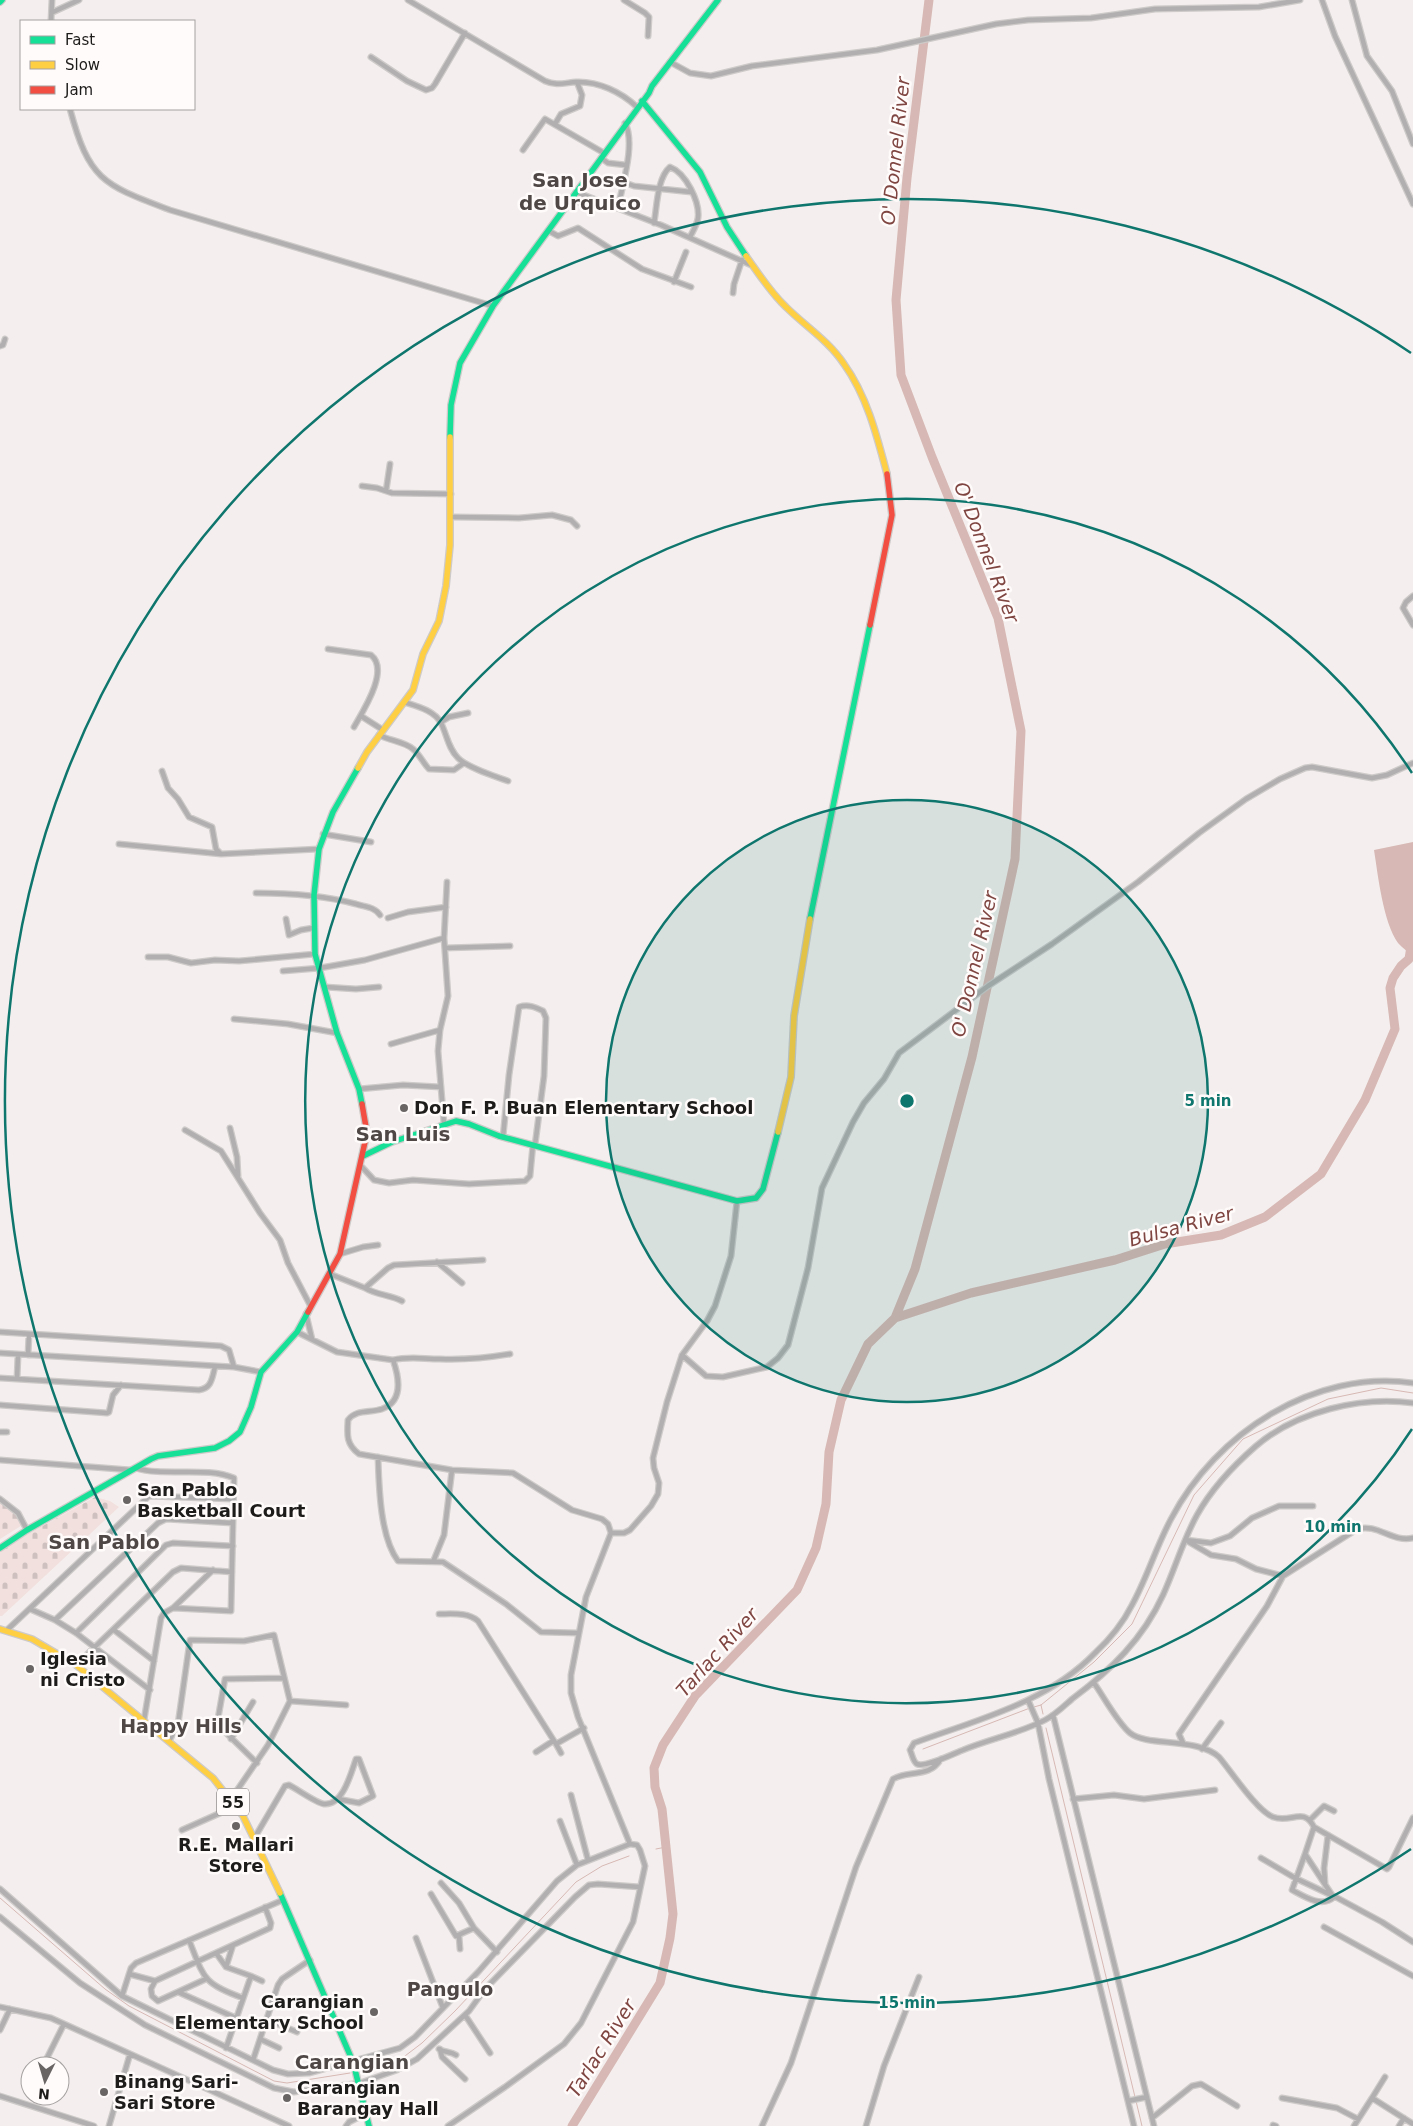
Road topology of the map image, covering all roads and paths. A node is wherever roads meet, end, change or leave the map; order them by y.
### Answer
1 (52, 0) edge
2 (78, 0) edge
3 (408, 0) edge
4 (624, 0) edge
5 (718, 0) edge
6 (1300, 0) edge
7 (1322, 0) edge
8 (1352, 0) edge
9 (53, 12) junction
10 (51, 20) edge
11 (465, 34) junction
12 (648, 36) dead end
13 (371, 57) dead end
14 (670, 62) junction
15 (577, 82) junction
16 (642, 102) junction
17 (637, 107) junction
18 (70, 110) edge
19 (625, 123) junction
20 (555, 124) junction
21 (1413, 144) edge
22 (523, 150) dead end
23 (602, 155) junction
24 (626, 165) junction
25 (623, 182) junction
26 (660, 189) junction
27 (576, 192) junction
28 (691, 192) junction
29 (595, 199) junction
30 (1413, 204) edge
31 (565, 208) junction
32 (618, 208) junction
33 (654, 223) junction
34 (549, 231) junction
35 (690, 237) junction
36 (686, 252) dead end
37 (742, 260) junction
38 (751, 265) junction
39 (674, 282) junction
40 (691, 287) dead end
41 (733, 293) dead end
42 (493, 306) junction
43 (5, 339) dead end
44 (0, 346) edge
45 (390, 464) dead end
46 (362, 486) dead end
47 (386, 491) junction
48 (451, 494) junction
49 (451, 517) junction
50 (577, 526) dead end
51 (1413, 596) edge
52 (1413, 625) edge
53 (328, 649) dead end
54 (404, 702) junction
55 (468, 713) dead end
56 (361, 716) junction
57 (440, 722) junction
58 (354, 727) dead end
59 (381, 732) junction
60 (464, 763) junction
61 (1413, 763) edge
62 (162, 771) dead end
63 (508, 781) dead end
64 (323, 834) junction
65 (371, 842) dead end
66 (119, 844) dead end
67 (319, 849) junction
68 (220, 854) junction
69 (447, 882) dead end
70 (256, 893) dead end
71 (314, 895) junction
72 (446, 907) junction
73 (380, 915) dead end
74 (388, 918) dead end
75 (286, 919) dead end
76 (314, 928) junction
77 (444, 938) junction
78 (510, 946) dead end
79 (446, 948) junction
80 (315, 954) junction
81 (148, 957) dead end
82 (320, 968) junction
83 (283, 971) dead end
84 (325, 986) junction
85 (379, 987) dead end
86 (234, 1020) dead end
87 (440, 1030) junction
88 (337, 1033) junction
89 (391, 1044) dead end
90 (441, 1087) junction
91 (359, 1089) junction
92 (444, 1124) junction
93 (230, 1128) dead end
94 (185, 1130) dead end
95 (503, 1137) junction
96 (534, 1144) junction
97 (364, 1156) junction
98 (361, 1166) junction
99 (238, 1177) junction
100 (737, 1201) junction
101 (378, 1245) dead end
102 (340, 1254) junction
103 (482, 1260) dead end
104 (437, 1262) junction
105 (330, 1274) junction
106 (462, 1283) dead end
107 (365, 1288) junction
108 (402, 1301) dead end
109 (310, 1305) junction
110 (306, 1313) junction
111 (0, 1332) edge
112 (297, 1332) junction
113 (29, 1334) junction
114 (312, 1339) junction
115 (0, 1353) edge
116 (510, 1354) dead end
117 (682, 1354) junction
118 (18, 1355) junction
119 (28, 1355) junction
120 (393, 1360) junction
121 (215, 1367) junction
122 (234, 1367) junction
123 (261, 1372) junction
124 (0, 1378) edge
125 (17, 1379) junction
126 (1413, 1383) edge
127 (121, 1385) junction
128 (1412, 1404) edge
129 (0, 1405) edge
130 (0, 1432) edge
131 (7, 1432) dead end
132 (378, 1457) junction
133 (0, 1460) edge
134 (133, 1469) junction
135 (452, 1470) junction
136 (0, 1499) edge
137 (233, 1500) junction
138 (1313, 1506) dead end
139 (232, 1523) junction
140 (27, 1530) junction
141 (611, 1533) junction
142 (1413, 1538) edge
143 (1186, 1540) junction
144 (233, 1546) junction
145 (0, 1548) edge
146 (433, 1562) junction
147 (213, 1570) junction
148 (232, 1572) junction
149 (1283, 1576) junction
150 (174, 1608) junction
151 (30, 1609) junction
152 (439, 1614) dead end
153 (55, 1620) junction
154 (0, 1629) edge
155 (7, 1630) junction
156 (114, 1630) junction
157 (76, 1633) junction
158 (578, 1634) junction
159 (94, 1648) junction
160 (154, 1661) junction
161 (76, 1666) junction
162 (284, 1678) junction
163 (1094, 1683) junction
164 (150, 1690) junction
165 (290, 1701) junction
166 (253, 1702) dead end
167 (1029, 1702) junction
168 (346, 1705) dead end
169 (1053, 1715) junction
170 (144, 1720) junction
171 (1037, 1721) junction
172 (1221, 1723) dead end
173 (584, 1728) junction
174 (231, 1739) junction
175 (169, 1741) junction
176 (554, 1743) junction
177 (1183, 1743) junction
178 (1202, 1749) junction
179 (536, 1752) dead end
180 (561, 1753) dead end
181 (942, 1759) junction
182 (257, 1763) junction
183 (1216, 1790) dead end
184 (570, 1795) dead end
185 (231, 1799) junction
186 (338, 1799) junction
187 (1073, 1799) junction
188 (236, 1806) junction
189 (1334, 1811) dead end
190 (1413, 1818) edge
191 (1310, 1820) junction
192 (560, 1821) dead end
193 (1314, 1827) junction
194 (182, 1830) dead end
195 (1328, 1835) junction
196 (255, 1837) junction
197 (630, 1844) junction
198 (1305, 1854) junction
199 (1261, 1858) dead end
200 (588, 1860) junction
201 (577, 1865) junction
202 (1295, 1878) junction
203 (442, 1882) dead end
204 (1325, 1884) junction
205 (640, 1887) junction
206 (0, 1889) edge
207 (431, 1894) dead end
208 (1333, 1896) junction
209 (282, 1900) junction
210 (265, 1907) junction
211 (0, 1917) edge
212 (1324, 1927) dead end
213 (474, 1928) junction
214 (459, 1936) junction
215 (416, 1938) dead end
216 (189, 1940) junction
217 (1413, 1942) edge
218 (233, 1946) junction
219 (460, 1949) dead end
220 (497, 1952) junction
221 (216, 1953) junction
222 (310, 1960) junction
223 (198, 1961) junction
224 (226, 1967) junction
225 (129, 1974) junction
226 (251, 1976) junction
227 (1413, 1976) edge
228 (919, 1977) dead end
229 (206, 1979) junction
230 (262, 1981) dead end
231 (155, 1982) junction
232 (178, 1992) junction
233 (122, 1996) junction
234 (243, 1998) junction
235 (0, 2007) edge
236 (443, 2008) junction
237 (10, 2009) junction
238 (465, 2015) junction
239 (236, 2018) junction
240 (266, 2019) junction
241 (64, 2024) junction
242 (0, 2030) edge
243 (297, 2032) dead end
244 (260, 2038) junction
245 (434, 2044) junction
246 (226, 2048) junction
247 (280, 2048) dead end
248 (440, 2049) junction
249 (490, 2053) dead end
250 (130, 2054) junction
251 (456, 2055) dead end
252 (48, 2056) edge
253 (253, 2060) junction
254 (353, 2062) junction
255 (1385, 2077) dead end
256 (465, 2080) dead end
257 (360, 2083) junction
258 (0, 2096) edge
259 (1145, 2097) junction
260 (1282, 2098) dead end
261 (1372, 2098) junction
262 (1130, 2101) junction
263 (1237, 2106) dead end
264 (367, 2113) junction
265 (1152, 2118) junction
266 (1404, 2118) junction
267 (1358, 2119) junction
268 (1413, 2124) edge
269 (94, 2126) edge
270 (109, 2126) edge
271 (289, 2126) edge
272 (346, 2126) edge
273 (369, 2126) edge
274 (448, 2126) edge
275 (762, 2126) edge
276 (866, 2126) edge
277 (1134, 2126) edge
278 (1154, 2126) edge
279 (1354, 2126) edge
280 (1398, 2126) edge

1 - 9 street
2 - 9 street
3 - 11 street
4 - 12 street
5 - 14 main road
6 - 14 street
7 - 30 street
8 - 21 street
9 - 10 street
11 - 13 street
11 - 15 street
14 - 16 main road
15 - 17 street
15 - 20 street
16 - 17 main road
16 - 38 main road
17 - 19 main road
18 - 42 street
19 - 23 main road
19 - 24 street
20 - 22 street
20 - 23 street
23 - 24 street
23 - 27 main road
24 - 25 street
25 - 26 street
25 - 32 street
26 - 28 street
26 - 28 street
26 - 33 street
27 - 29 street
27 - 31 main road
28 - 35 street
29 - 31 street
29 - 32 street
31 - 34 main road
32 - 33 street
33 - 35 street
34 - 39 street
34 - 42 main road
35 - 37 street
36 - 39 street
37 - 38 street
37 - 41 street
38 - 100 main road
39 - 40 street
42 - 48 main road
43 - 44 street
45 - 47 street
46 - 47 street
47 - 48 street
48 - 49 main road
49 - 50 street
49 - 54 main road
51 - 52 street
53 - 56 street
54 - 57 street
54 - 59 main road
55 - 57 street
56 - 58 street
56 - 59 street
57 - 60 street
59 - 60 street
59 - 64 main road
60 - 63 street
61 - 117 street
62 - 68 street
64 - 65 street
64 - 67 main road
66 - 68 street
67 - 68 street
67 - 71 main road
69 - 72 street
70 - 71 street
71 - 73 street
71 - 76 main road
72 - 74 street
72 - 77 street
75 - 76 street
76 - 80 main road
77 - 79 street
77 - 82 street
78 - 79 street
79 - 87 street
80 - 81 street
80 - 82 main road
82 - 83 street
82 - 84 main road
84 - 85 street
84 - 88 main road
86 - 88 street
87 - 89 street
87 - 90 street
88 - 91 main road
90 - 91 street
90 - 92 street
91 - 97 main road
92 - 95 main road
92 - 97 main road
93 - 99 street
94 - 99 street
95 - 96 main road
95 - 96 street
96 - 98 street
96 - 100 main road
97 - 98 main road
98 - 102 main road
99 - 109 street
100 - 117 street
101 - 102 street
102 - 105 main road
103 - 104 street
104 - 106 street
104 - 107 street
105 - 107 street
105 - 109 main road
107 - 108 street
109 - 110 main road
110 - 112 main road
110 - 114 street
111 - 113 street
112 - 114 street
112 - 123 main road
113 - 119 street
113 - 122 street
114 - 120 street
115 - 118 street
116 - 120 street
117 - 141 street
118 - 119 street
118 - 125 street
119 - 121 street
120 - 132 street
121 - 122 street
121 - 127 street
122 - 123 street
123 - 134 main road
124 - 125 street
125 - 127 street
126 - 167 street
127 - 129 street
128 - 143 street
130 - 131 street
132 - 135 street
132 - 146 street
133 - 134 street
134 - 137 street
134 - 140 main road
135 - 141 street
135 - 146 street
136 - 140 street
137 - 139 street
137 - 151 street
138 - 143 street
139 - 144 street
139 - 153 street
140 - 145 main road
141 - 158 street
142 - 149 street
143 - 149 street
143 - 163 street
144 - 148 street
144 - 157 street
146 - 158 street
147 - 148 street
147 - 150 street
147 - 156 street
148 - 150 street
149 - 177 street
150 - 160 street
151 - 153 street
151 - 155 street
152 - 176 street
153 - 157 street
154 - 155 main road, 55
155 - 161 main road, 55
156 - 159 street
156 - 160 street
157 - 159 street
158 - 173 street
159 - 161 street
159 - 164 street
160 - 164 street
161 - 170 main road, 55
162 - 165 street
162 - 174 street
162 - 175 street
163 - 169 street
163 - 177 street
164 - 170 street
165 - 168 street
165 - 182 street
166 - 174 street
167 - 171 street
167 - 181 street
169 - 171 street
169 - 187 street
170 - 175 main road, 55
171 - 181 street
171 - 262 street
172 - 178 street
173 - 176 street
173 - 197 street
174 - 182 street
175 - 185 main road, 55
176 - 179 street
176 - 180 street
177 - 178 street
178 - 191 street
181 - 275 street
182 - 185 street
183 - 187 street
184 - 200 street
185 - 188 main road, 55
186 - 186 street
186 - 196 street
187 - 259 street
188 - 194 street
188 - 196 main road, 55
189 - 191 street
190 - 195 street
191 - 193 street
192 - 201 street
193 - 195 street
193 - 198 street
195 - 204 street
196 - 209 main road, 55
197 - 200 street
197 - 205 street
198 - 202 street
198 - 204 street
199 - 202 street
200 - 201 street
201 - 220 street
202 - 208 street
202 - 208 street
203 - 213 street
204 - 208 street
205 - 238 street
205 - 274 street
206 - 233 street
207 - 214 street
208 - 217 street
209 - 210 street
209 - 222 main road, 55
210 - 216 street
210 - 218 street
211 - 257 street
212 - 227 street
213 - 214 street
213 - 220 street
214 - 219 street
215 - 236 street
216 - 223 street
216 - 225 street
218 - 221 street
218 - 224 street
220 - 236 street
221 - 223 street
221 - 224 street
222 - 240 street
222 - 254 main road, 55
223 - 229 street
223 - 231 street
224 - 226 street
225 - 231 street
225 - 233 street
226 - 230 street
226 - 234 street
228 - 276 street
229 - 232 street
229 - 234 street
231 - 232 street
232 - 239 street
233 - 246 street
234 - 239 street
235 - 237 street
236 - 254 street
237 - 241 street
237 - 242 street
238 - 245 street
238 - 249 street
239 - 246 street
240 - 243 street
240 - 244 street
241 - 250 street
241 - 252 street
244 - 247 street
244 - 253 street
245 - 248 street
245 - 257 street
246 - 253 street
248 - 251 street
248 - 256 street
250 - 270 street
250 - 271 street
253 - 254 street
254 - 257 main road, 55
255 - 261 street
257 - 264 main road, 55
258 - 269 street
259 - 262 street
259 - 265 street
260 - 267 street
261 - 266 street
261 - 267 street
262 - 277 street
263 - 265 street
264 - 272 street
264 - 273 main road, 55
265 - 278 street
266 - 268 street
266 - 280 street
267 - 279 street

